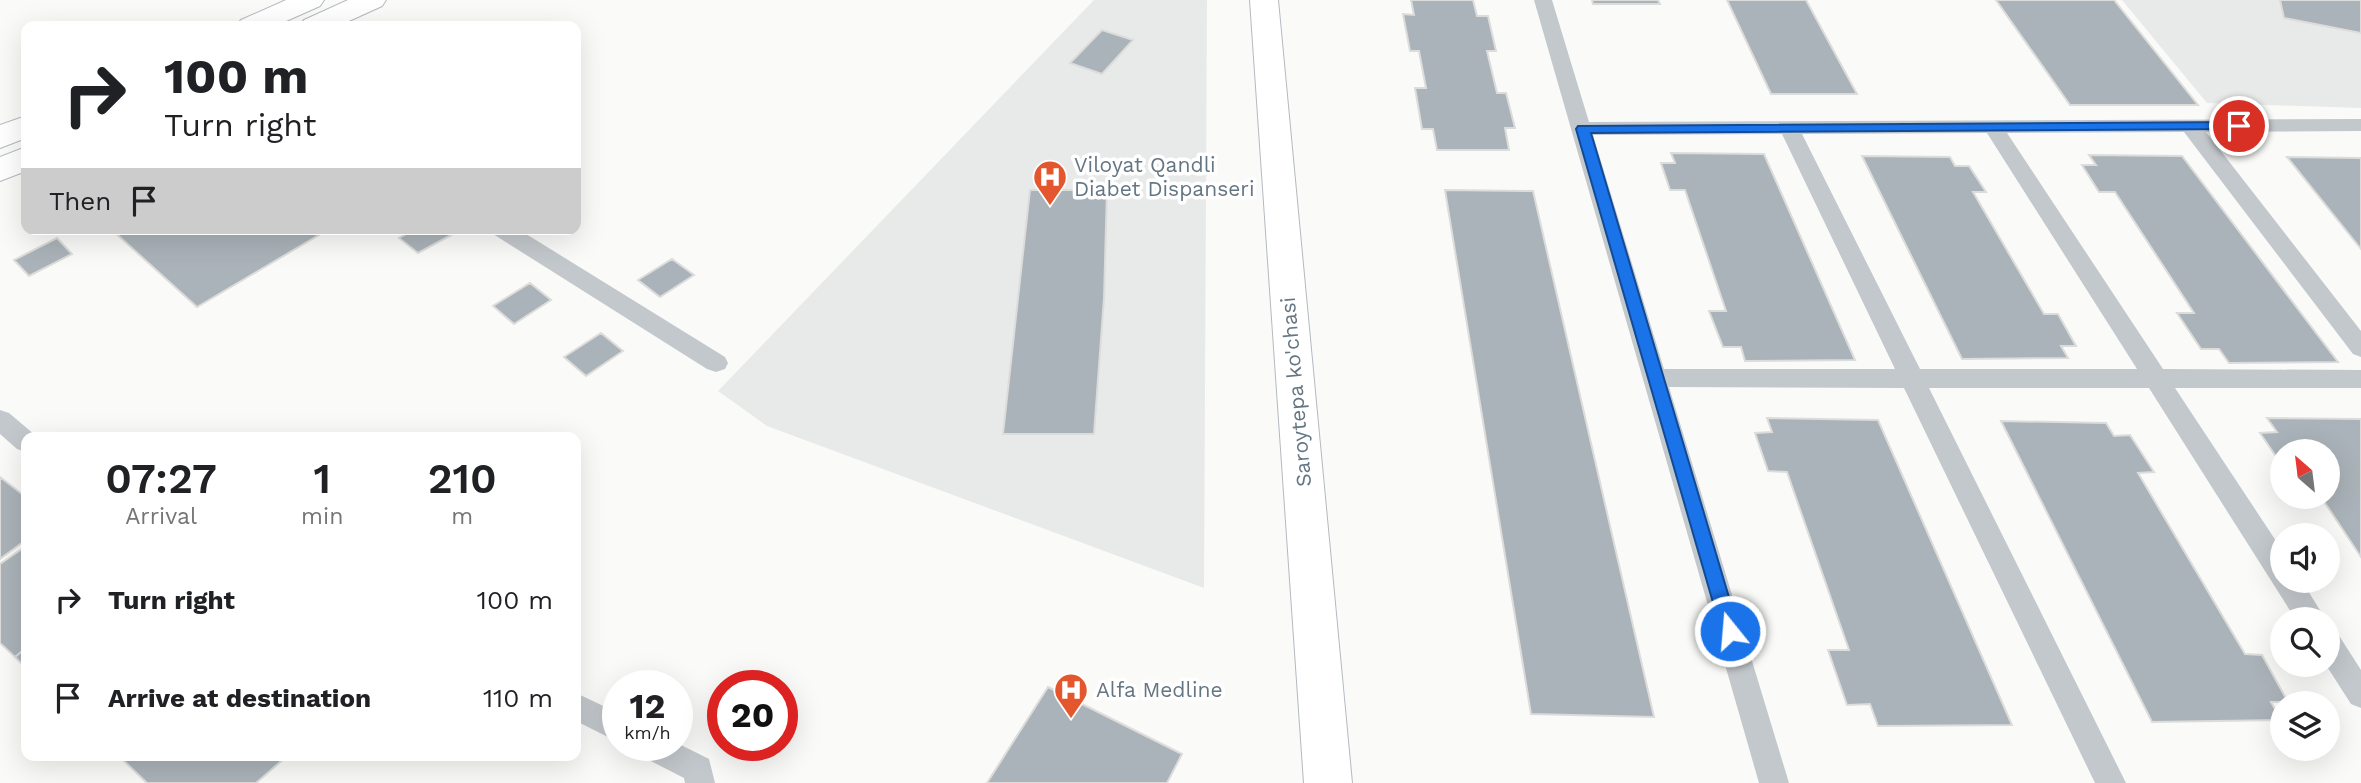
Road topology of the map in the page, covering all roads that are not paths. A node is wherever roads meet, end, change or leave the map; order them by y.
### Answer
1 (310, 0) edge
2 (372, 0) edge
3 (1264, 0) edge
4 (1543, 0) edge
5 (262, 21) edge
6 (324, 21) edge
7 (2361, 125) edge
8 (2190, 126) junction
9 (1993, 127) junction
10 (1789, 128) junction
11 (21, 129) edge
12 (1583, 129) junction
13 (0, 138) edge
14 (21, 160) edge
15 (0, 170) edge
16 (511, 235) edge
17 (2361, 348) edge
18 (716, 363) dead end
19 (1654, 378) junction
20 (1911, 378) junction
21 (2157, 379) junction
22 (2361, 379) edge
23 (0, 420) edge
24 (21, 439) edge
25 (2270, 553) edge
26 (2340, 662) edge
27 (2361, 695) edge
28 (581, 709) edge
29 (602, 720) edge
30 (682, 761) edge
31 (700, 783) edge
32 (1328, 783) edge
33 (1774, 783) edge
34 (2111, 783) edge

1 - 5 main road
2 - 6 main road
3 - 32 main road, Saroytepa ko'chasi
4 - 12 lane
7 - 8 lane
8 - 9 lane
8 - 17 lane
9 - 10 lane
9 - 21 lane
10 - 12 lane
10 - 20 lane
11 - 13 main road
12 - 19 lane
14 - 15 main road
16 - 18 lane
19 - 20 lane
19 - 33 lane
20 - 21 lane
20 - 34 lane
21 - 22 lane
21 - 25 lane
23 - 24 lane
26 - 27 lane
28 - 29 lane
30 - 31 lane

